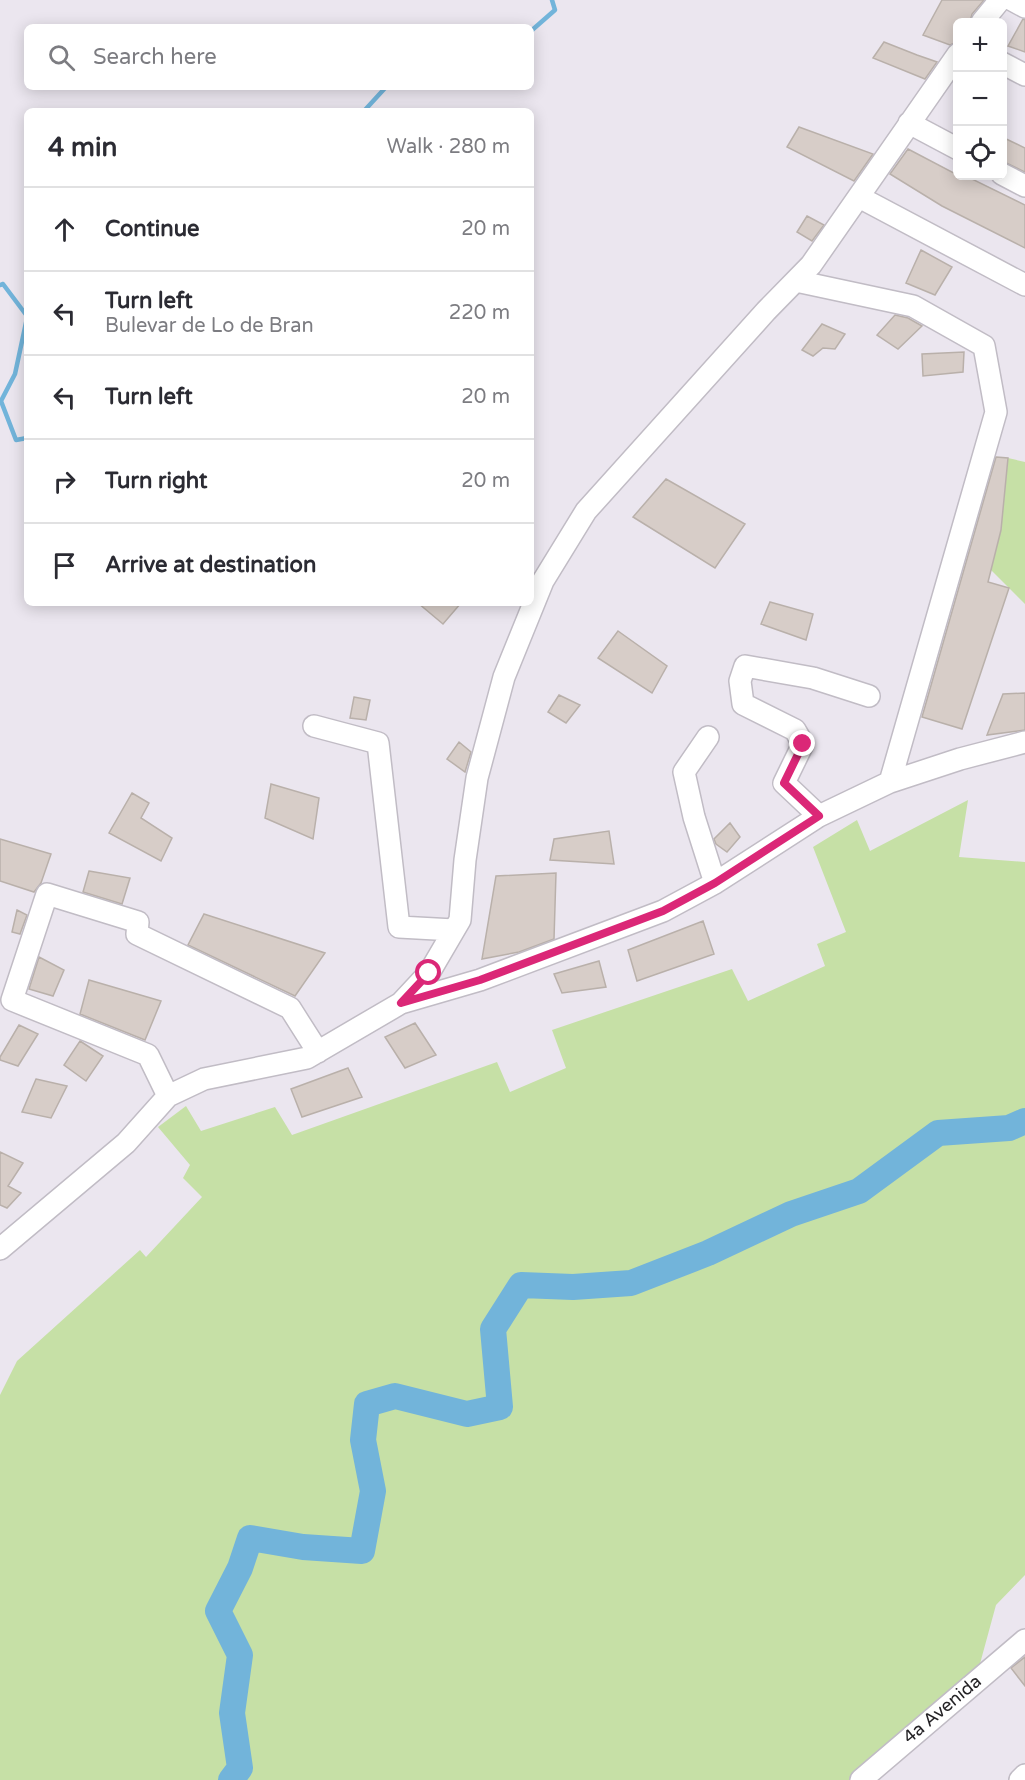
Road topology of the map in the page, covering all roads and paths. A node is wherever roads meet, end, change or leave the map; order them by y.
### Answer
1 (1000, 0) edge
2 (1012, 0) edge
3 (1025, 7) edge
4 (985, 18) edge
5 (953, 60) edge
6 (1007, 66) edge
7 (1025, 75) edge
8 (909, 123) junction
9 (953, 147) edge
10 (1007, 177) edge
11 (1025, 186) edge
12 (859, 197) junction
13 (796, 281) junction
14 (1025, 285) edge
15 (534, 603) edge
16 (533, 606) edge
17 (869, 696) dead end
18 (314, 726) dead end
19 (708, 737) dead end
20 (1025, 742) edge
21 (890, 782) junction
22 (819, 816) junction
23 (715, 883) junction
24 (454, 930) junction
25 (401, 1003) junction
26 (318, 1052) junction
27 (168, 1096) junction
28 (0, 1249) edge
29 (1025, 1640) edge
30 (1025, 1775) edge
31 (861, 1780) edge
32 (1020, 1780) edge

1 - 4 street
2 - 3 street
5 - 8 street
6 - 7 street
8 - 9 street
8 - 12 street
10 - 11 street
12 - 13 street
12 - 14 street
13 - 15 street
13 - 21 street
16 - 24 street
17 - 22 street
18 - 24 street
19 - 23 street
20 - 21 street
21 - 22 street
22 - 23 street
23 - 25 street
24 - 25 street
25 - 26 street
26 - 27 street
26 - 27 street
27 - 28 street
29 - 31 street, 4a Avenida
30 - 32 street

